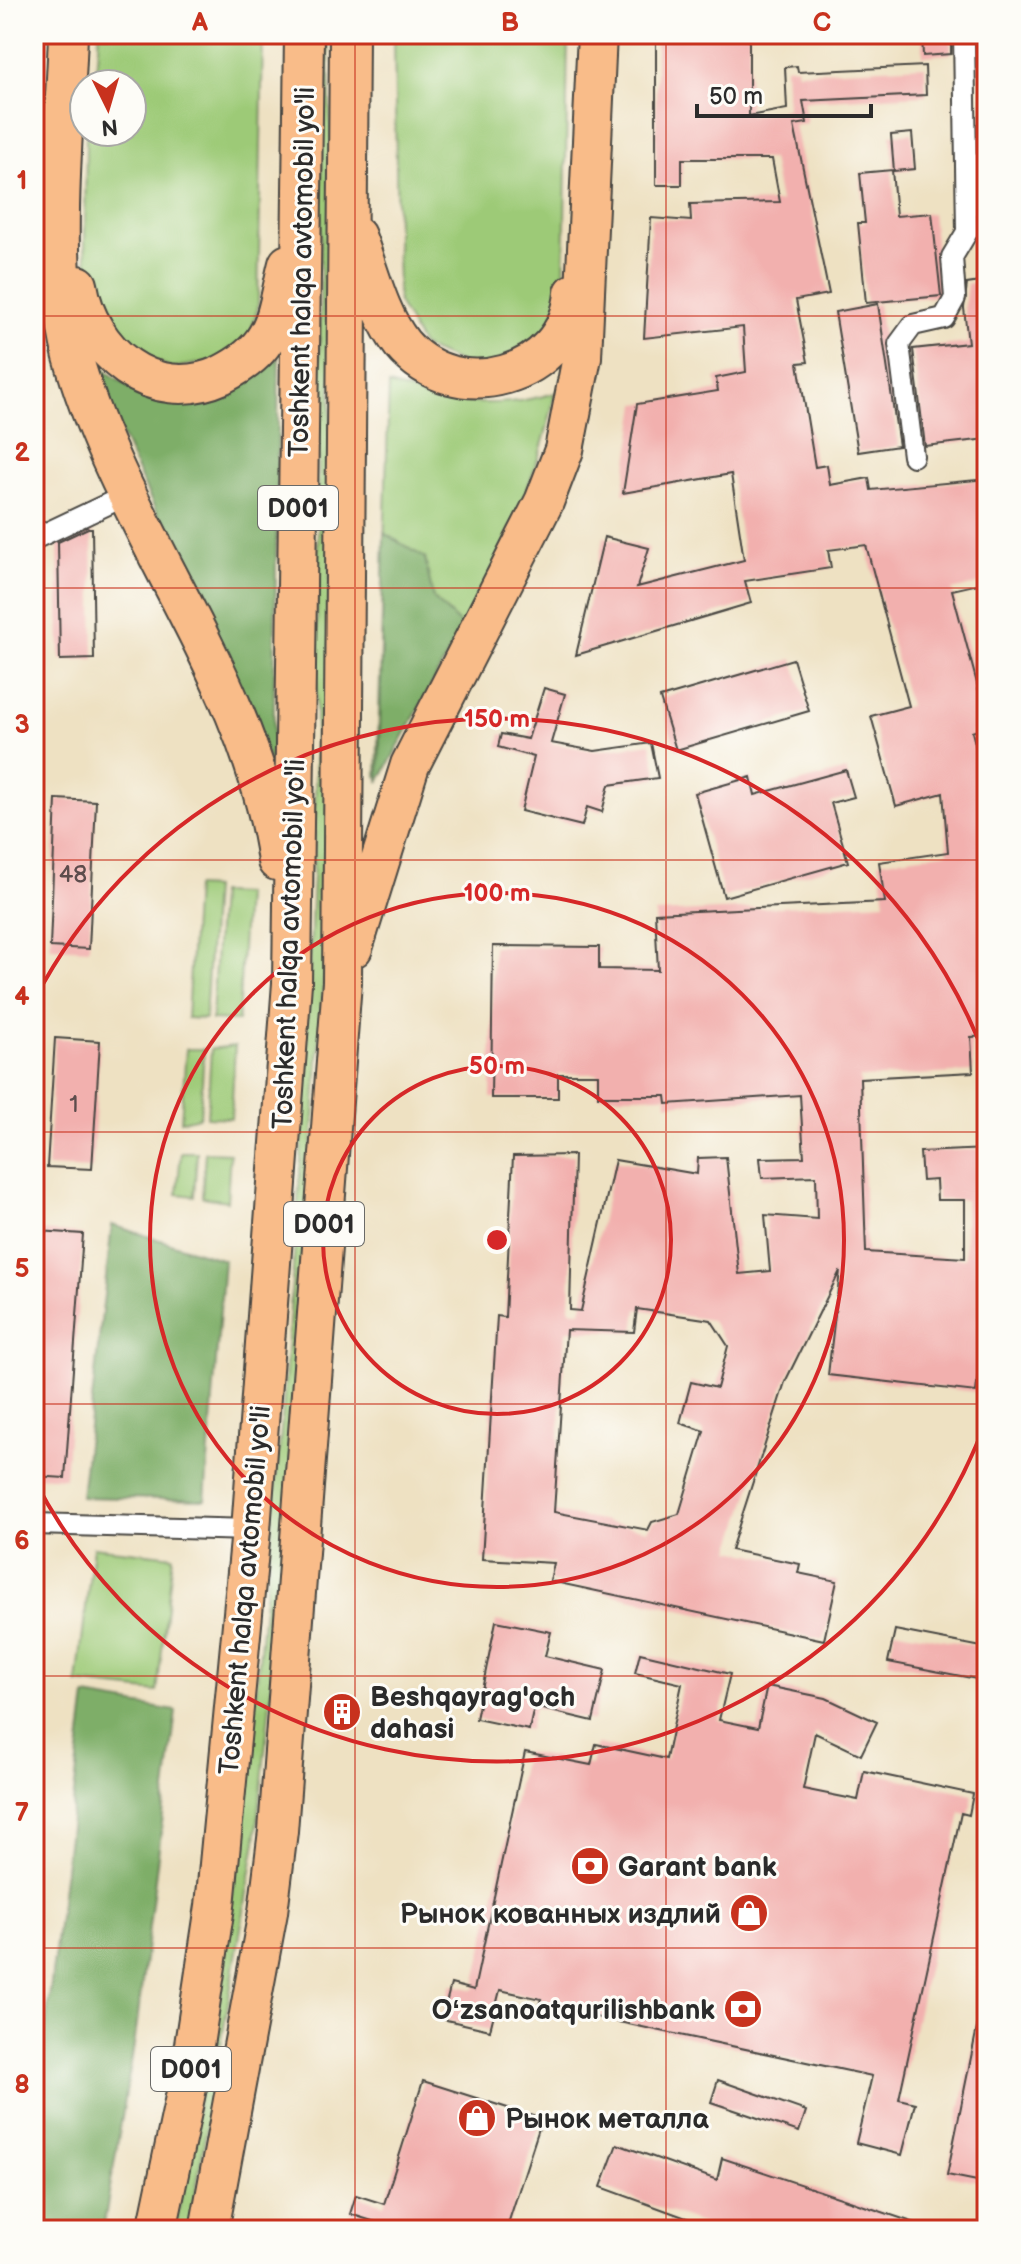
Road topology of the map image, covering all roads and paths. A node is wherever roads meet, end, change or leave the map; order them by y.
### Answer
1 (68, 34) edge
2 (80, 34) edge
3 (304, 34) edge
4 (349, 34) edge
5 (583, 34) edge
6 (597, 34) edge
7 (964, 34) edge
8 (302, 211) junction
9 (347, 212) junction
10 (913, 456) dead end
11 (129, 494) junction
12 (34, 539) edge
13 (342, 982) junction
14 (292, 983) junction
15 (34, 1524) edge
16 (251, 1530) junction
17 (157, 2230) edge
18 (209, 2230) edge

1 - 11 highway
2 - 8 highway
3 - 8 highway, Toshkent halqa avtomobil yo'li / D001
4 - 9 highway, Toshkent halqa avtomobil yo'li / D001
5 - 9 highway
6 - 13 highway
7 - 10 street
8 - 14 highway, Toshkent halqa avtomobil yo'li / D001
9 - 13 highway, Toshkent halqa avtomobil yo'li / D001
11 - 12 street
11 - 14 highway
13 - 18 highway, Toshkent halqa avtomobil yo'li / D001
14 - 16 highway, Toshkent halqa avtomobil yo'li / D001
15 - 16 street
16 - 17 highway, Toshkent halqa avtomobil yo'li / D001

